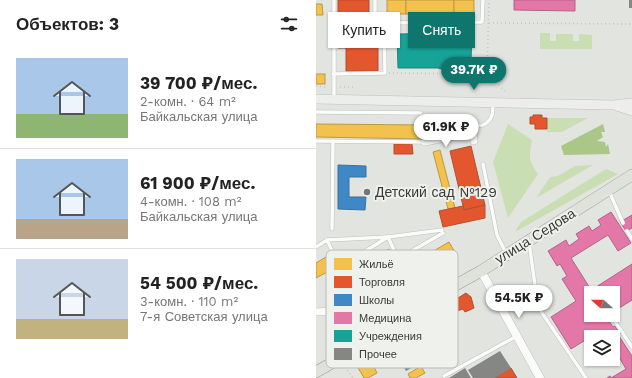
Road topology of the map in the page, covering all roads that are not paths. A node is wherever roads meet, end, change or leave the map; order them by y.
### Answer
1 (334, 0) edge
2 (375, 0) edge
3 (483, 0) edge
4 (375, 12) edge
5 (400, 23) edge
6 (384, 48) edge
7 (333, 74) junction
8 (316, 99) edge
9 (334, 99) junction
10 (493, 102) junction
11 (632, 103) edge
12 (613, 105) junction
13 (632, 111) edge
14 (316, 112) edge
15 (421, 113) dead end
16 (316, 140) edge
17 (333, 141) junction
18 (474, 141) dead end
19 (425, 142) junction
20 (483, 164) dead end
21 (632, 175) edge
22 (609, 190) junction
23 (623, 223) dead end
24 (332, 229) dead end
25 (627, 231) dead end
26 (388, 237) junction
27 (632, 239) edge
28 (327, 240) junction
29 (529, 240) junction
30 (316, 247) edge
31 (332, 250) edge
32 (367, 250) edge
33 (394, 250) edge
34 (413, 250) edge
35 (506, 254) junction
36 (480, 270) junction
37 (458, 283) edge
38 (326, 311) edge
39 (316, 312) edge
40 (616, 323) dead end
41 (517, 336) junction
42 (632, 347) edge
43 (326, 366) edge
44 (316, 372) edge
45 (444, 376) dead end
46 (540, 378) edge
47 (586, 378) edge

1 - 7 lane
2 - 4 lane
3 - 5 lane
6 - 7 lane
7 - 9 lane
8 - 9 main road
9 - 10 main road
10 - 12 main road
10 - 19 lane
11 - 12 main road
12 - 13 main road
14 - 15 lane
16 - 17 lane
17 - 19 lane
17 - 24 lane
18 - 19 street
20 - 35 lane
21 - 22 main road, улица Седова
22 - 23 lane
22 - 29 main road, улица Седова
25 - 27 lane
26 - 28 lane
26 - 32 lane
26 - 33 lane
26 - 34 lane
28 - 30 lane
28 - 31 lane
29 - 35 main road, улица Седова
29 - 47 lane
35 - 36 main road, улица Седова
36 - 37 main road, улица Седова
36 - 41 street
38 - 39 street
40 - 42 lane
41 - 45 lane
41 - 46 street
43 - 44 main road, улица Седова

